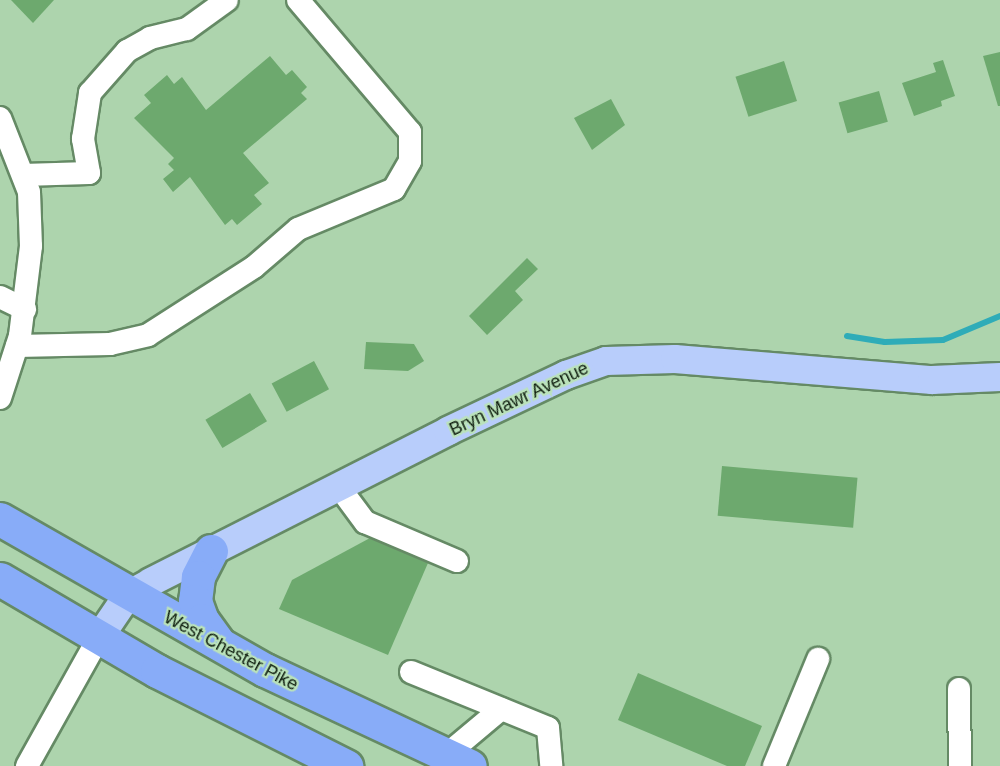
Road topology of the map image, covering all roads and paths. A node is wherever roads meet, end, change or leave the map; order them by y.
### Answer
1 (227, 0) edge
2 (298, 0) edge
3 (0, 118) edge
4 (23, 176) junction
5 (0, 297) edge
6 (25, 309) junction
7 (17, 346) junction
8 (1000, 377) edge
9 (0, 398) edge
10 (339, 487) junction
11 (0, 519) edge
12 (211, 551) junction
13 (457, 561) dead end
14 (0, 579) edge
15 (128, 595) junction
16 (98, 639) junction
17 (222, 647) junction
18 (818, 659) dead end
19 (411, 672) dead end
20 (959, 689) dead end
21 (501, 709) junction
22 (457, 761) edge
23 (27, 766) edge
24 (346, 766) edge
25 (551, 766) edge
26 (774, 766) edge
27 (960, 766) edge

1 - 4 street
2 - 7 street
3 - 4 street
4 - 6 street
5 - 6 street
6 - 7 street
7 - 9 street
8 - 10 main road, Bryn Mawr Avenue
10 - 12 main road, Bryn Mawr Avenue
10 - 13 street
11 - 15 highway, West Chester Pike
12 - 15 main road, Bryn Mawr Avenue
12 - 17 highway
14 - 16 highway
15 - 16 main road, Bryn Mawr Avenue
15 - 17 highway, West Chester Pike
16 - 23 street
16 - 24 highway
17 - 22 highway, West Chester Pike
18 - 26 street
19 - 21 street
20 - 27 street
21 - 22 street
21 - 25 street

